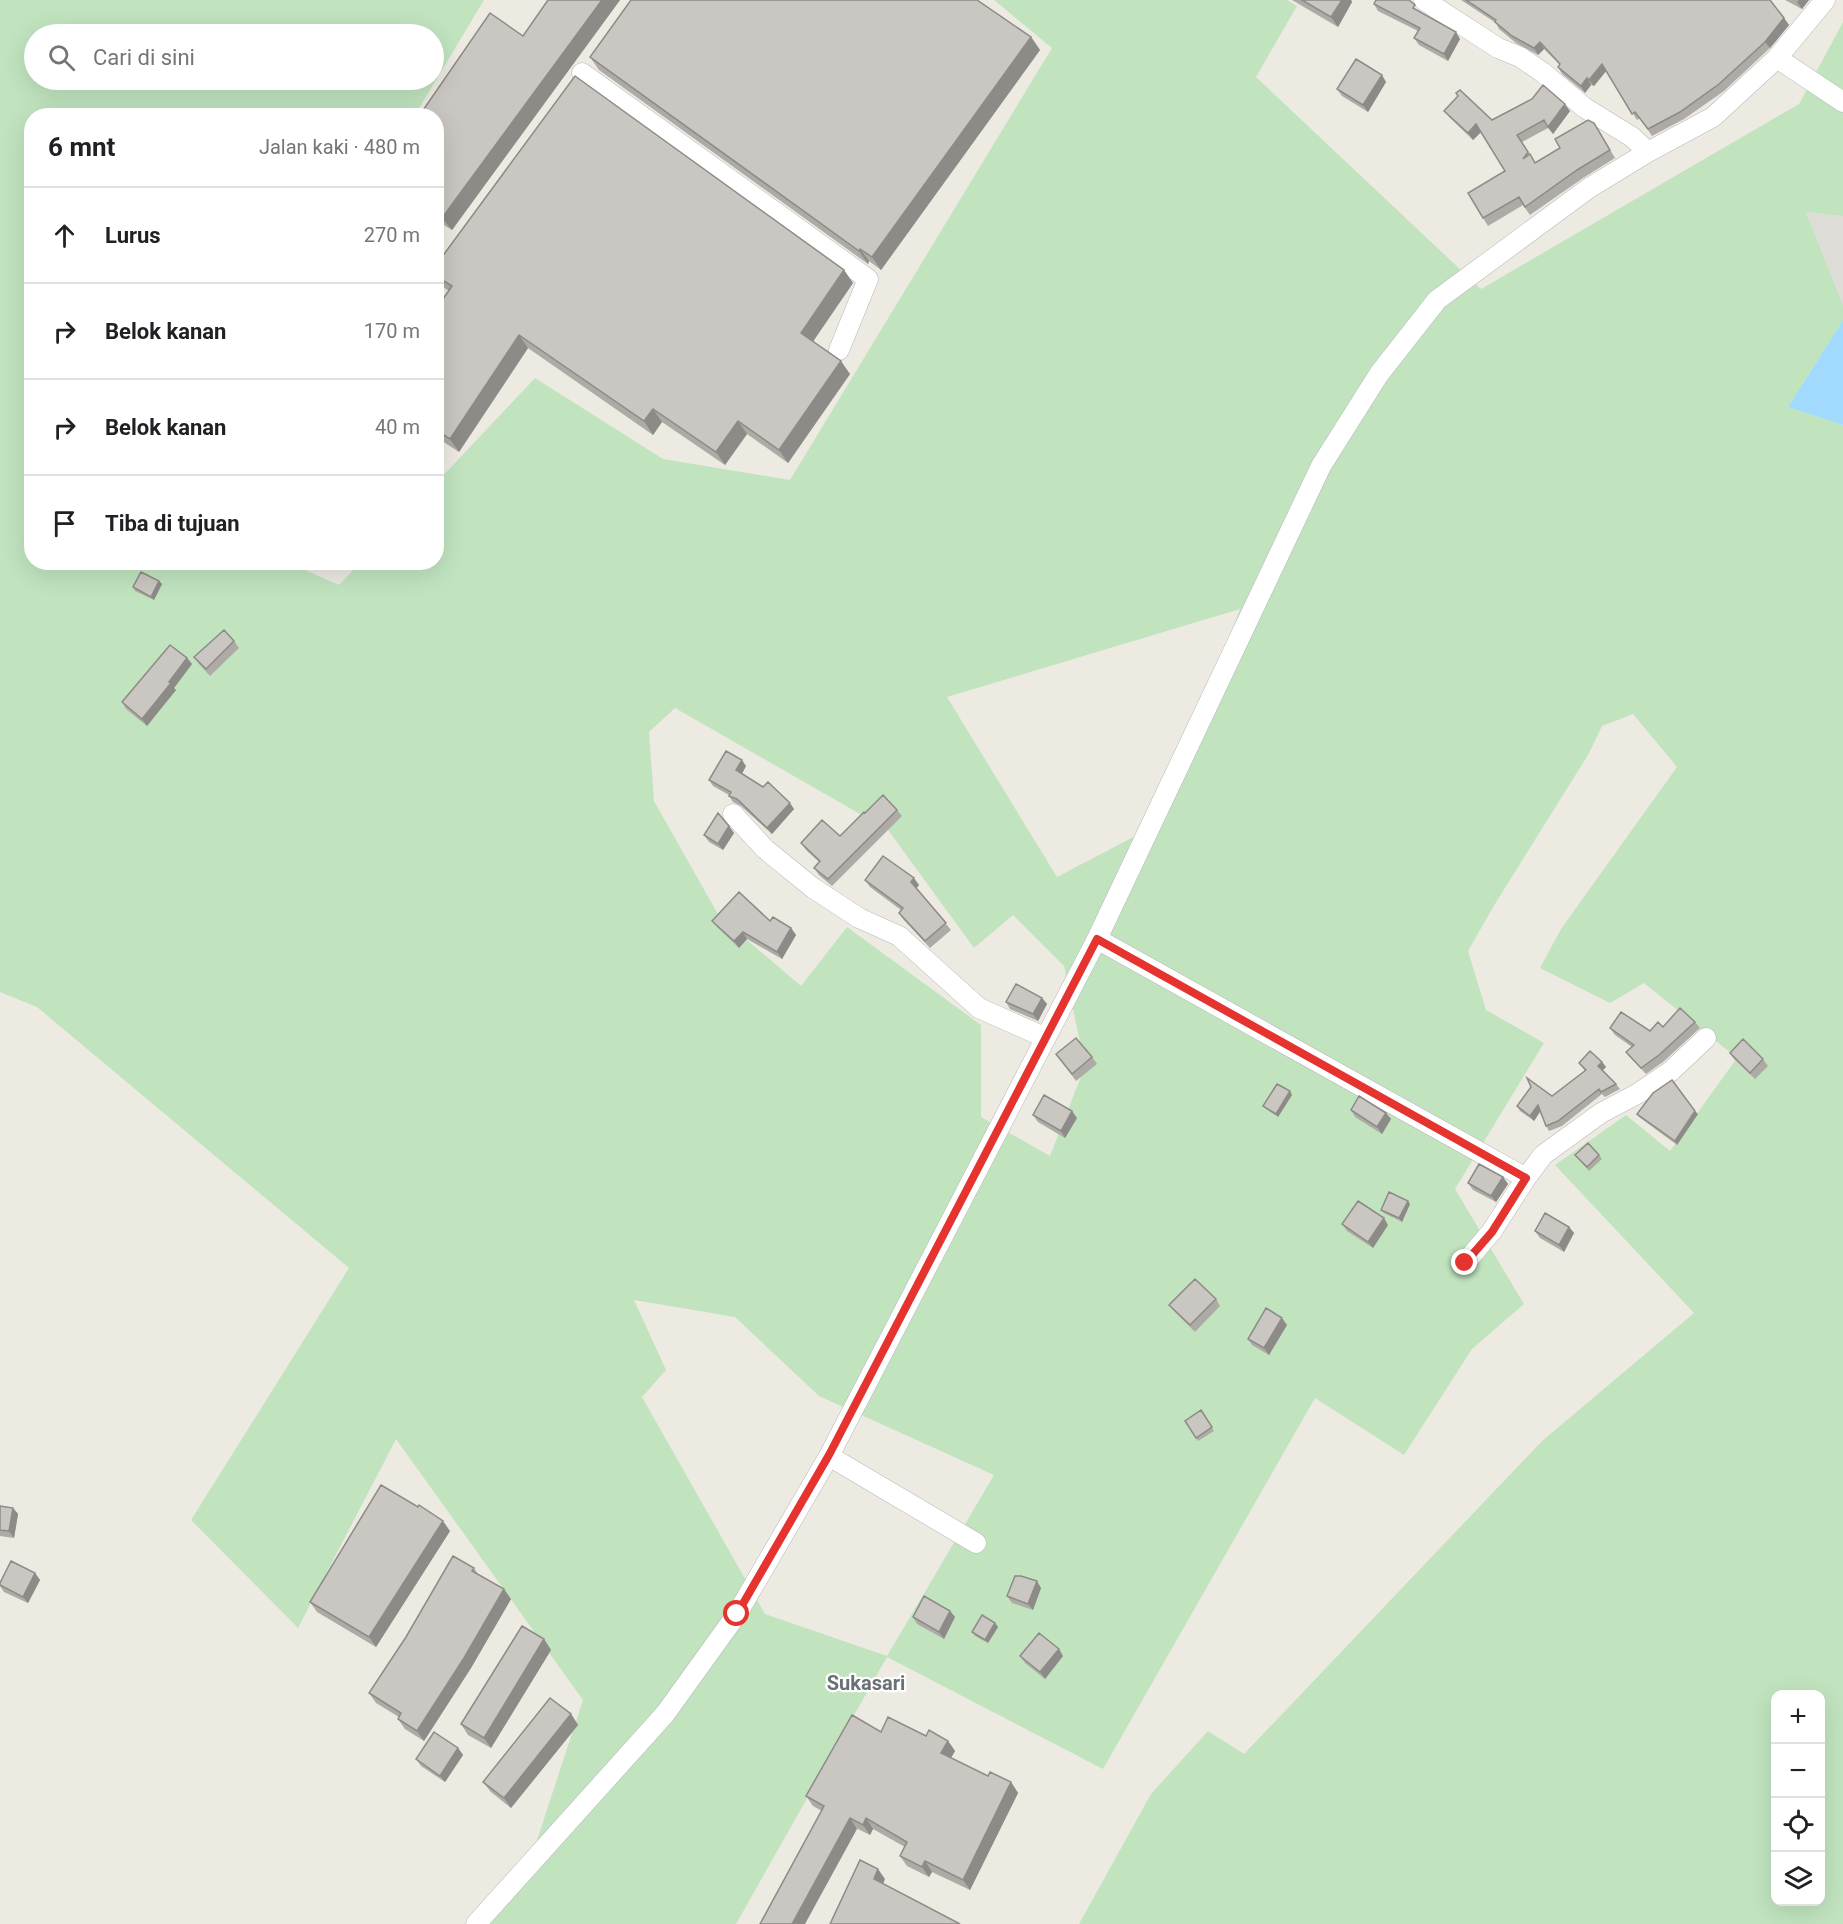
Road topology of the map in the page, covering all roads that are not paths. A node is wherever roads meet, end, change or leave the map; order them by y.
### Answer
1 (1424, 0) edge
2 (1825, 0) edge
3 (595, 55) edge
4 (1777, 58) junction
5 (582, 73) junction
6 (568, 92) edge
7 (1843, 102) edge
8 (1648, 152) junction
9 (838, 350) dead end
10 (733, 814) dead end
11 (1097, 939) junction
12 (1046, 1038) junction
13 (1706, 1038) dead end
14 (1526, 1178) junction
15 (1465, 1263) dead end
16 (829, 1455) junction
17 (976, 1543) dead end
18 (476, 1924) edge

1 - 8 street
2 - 4 street
3 - 5 street
4 - 7 street
4 - 8 street
5 - 6 street
5 - 9 street
8 - 11 street
10 - 12 street
11 - 12 street
11 - 14 street
12 - 16 street
13 - 14 street
14 - 15 street
16 - 17 street
16 - 18 street

